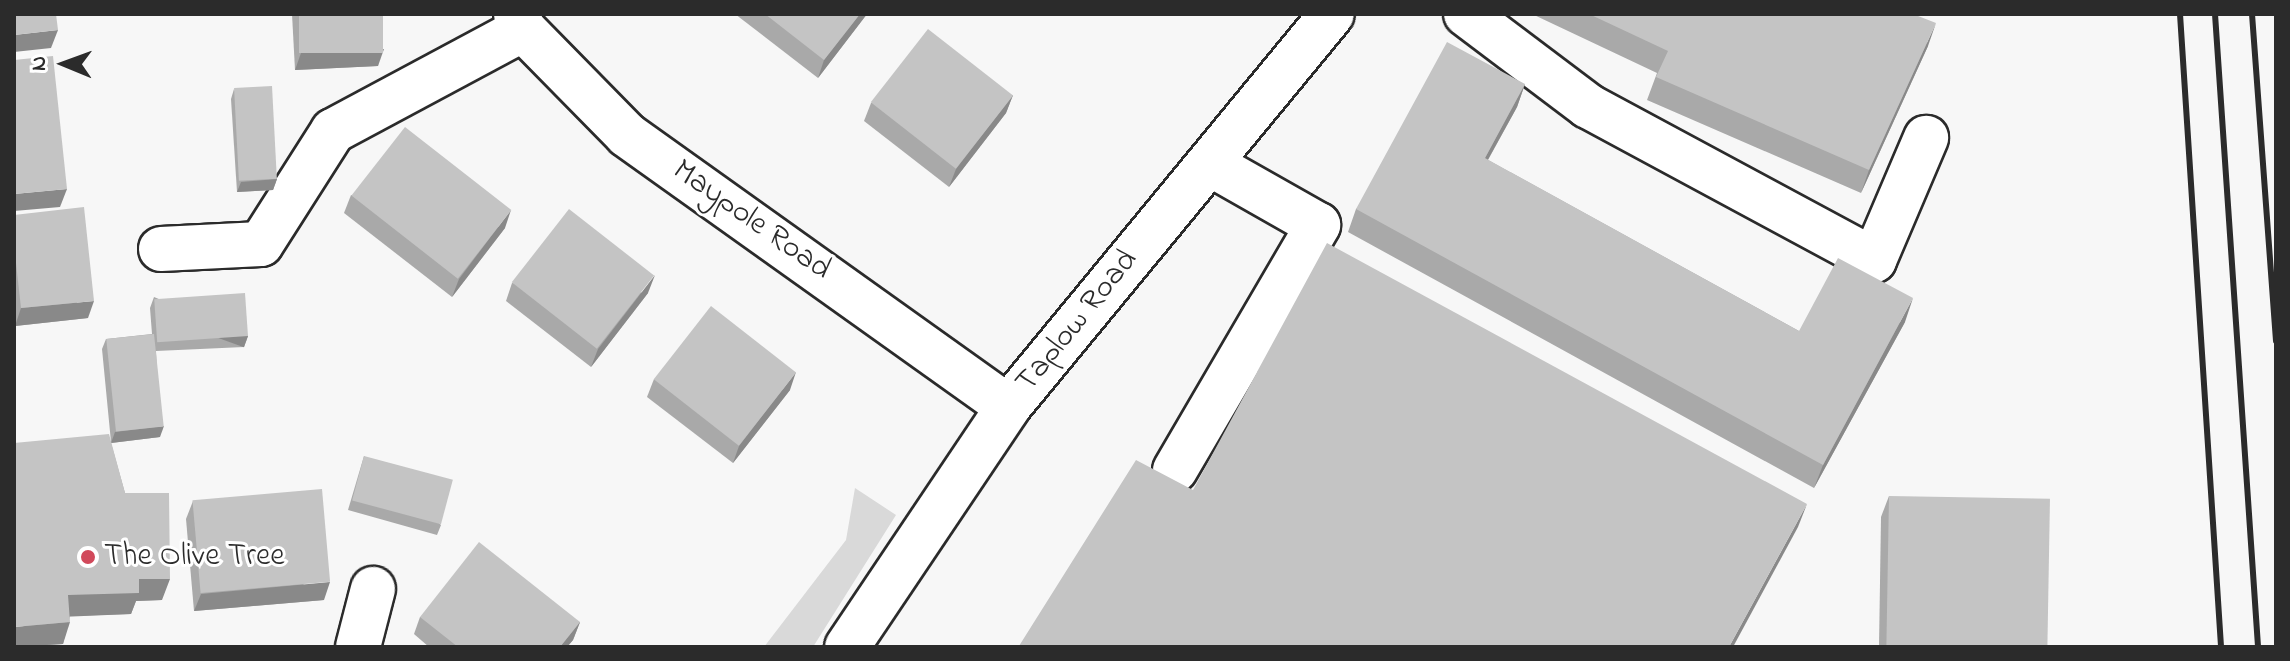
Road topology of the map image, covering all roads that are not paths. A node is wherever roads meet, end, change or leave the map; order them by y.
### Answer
1 (1332, 14) edge
2 (1466, 14) edge
3 (519, 21) edge
4 (1926, 138) dead end
5 (1209, 163) junction
6 (161, 249) dead end
7 (1008, 407) junction
8 (1175, 470) dead end
9 (373, 589) dead end
10 (358, 647) edge
11 (847, 647) edge

1 - 5 street, Taplow Road
2 - 4 street
3 - 6 street
3 - 7 street, Maypole Road
5 - 7 street, Taplow Road
5 - 8 street
7 - 11 street, Taplow Road
9 - 10 street

